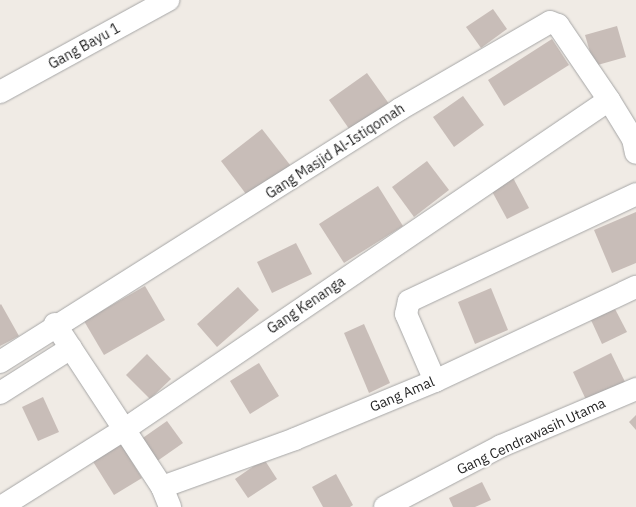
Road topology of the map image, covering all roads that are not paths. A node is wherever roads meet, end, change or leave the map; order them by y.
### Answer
1 (168, 0) edge
2 (0, 92) edge
3 (609, 100) junction
4 (635, 143) edge
5 (636, 194) edge
6 (636, 287) edge
7 (55, 324) junction
8 (71, 348) junction
9 (0, 362) edge
10 (435, 381) junction
11 (636, 389) edge
12 (0, 393) edge
13 (125, 429) junction
14 (162, 487) junction
15 (1, 507) edge
16 (170, 507) edge
17 (385, 507) edge

1 - 2 street, Gang Bayu 1
3 - 4 street, Gang Masjid Al-Istiqomah
3 - 7 street, Gang Masjid Al-Istiqomah
3 - 13 street, Gang Kenanga
5 - 10 street
6 - 10 street, Gang Amal
7 - 8 street
7 - 9 street, Gang Masjid Al-Istiqomah
8 - 12 street
8 - 13 street
10 - 14 street, Gang Amal
11 - 17 street, Gang Cendrawasih Utama
13 - 14 street
13 - 15 street, Gang Kenanga
14 - 16 street

